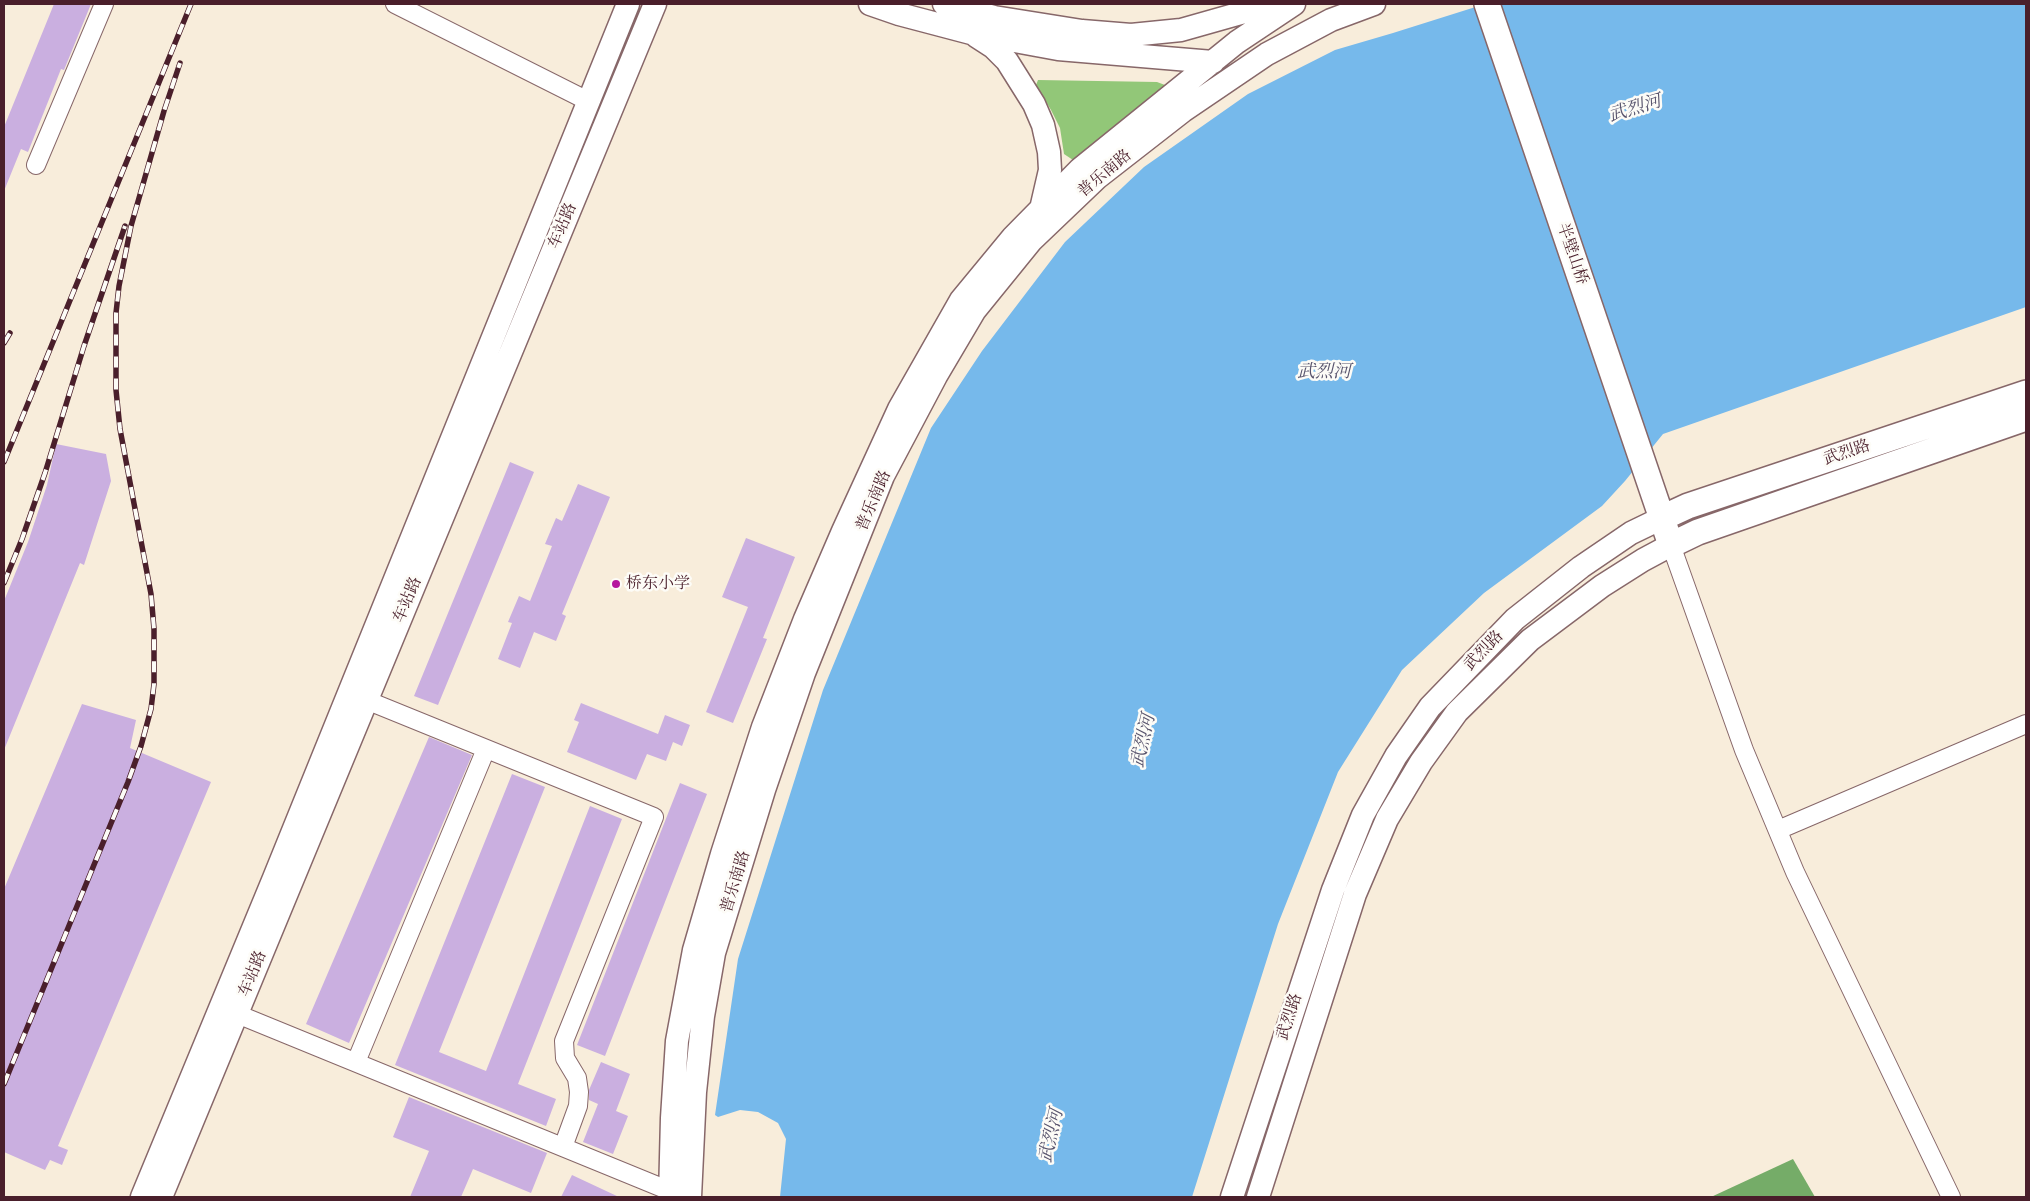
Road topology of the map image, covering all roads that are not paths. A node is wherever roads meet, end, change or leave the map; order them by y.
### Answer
1 (104, 4) edge
2 (395, 4) edge
3 (628, 4) edge
4 (655, 4) edge
5 (870, 4) edge
6 (944, 4) edge
7 (1272, 4) edge
8 (1294, 4) edge
9 (1374, 4) edge
10 (1487, 4) edge
11 (971, 33) junction
12 (1213, 62) junction
13 (588, 101) junction
14 (36, 164) dead end
15 (1041, 209) junction
16 (2026, 393) edge
17 (2026, 418) edge
18 (1662, 518) junction
19 (1671, 545) junction
20 (366, 700) junction
21 (2026, 724) edge
22 (486, 749) junction
23 (1778, 830) junction
24 (237, 1014) junction
25 (356, 1062) junction
26 (563, 1147) junction
27 (677, 1195) edge
28 (142, 1197) edge
29 (161, 1197) edge
30 (1232, 1197) edge
31 (1258, 1197) edge
32 (1951, 1197) edge

1 - 14 street
2 - 13 street
3 - 13 main road, 车站路
4 - 20 main road, 车站路
5 - 11 main road
6 - 7 main road
8 - 12 main road, 普乐南路
9 - 27 main road, 普乐南路
10 - 18 highway, 半壁山桥
11 - 12 main road
11 - 15 main road
12 - 15 main road, 普乐南路
13 - 28 main road, 车站路
15 - 27 main road, 普乐南路
16 - 18 highway, 武烈路
17 - 19 highway, 武烈路
18 - 19 highway, 半壁山桥
18 - 30 main road, 武烈路
19 - 23 street
19 - 31 main road, 武烈路
20 - 22 street
20 - 24 main road, 车站路
21 - 23 street
22 - 25 street
22 - 26 street
23 - 32 street
24 - 25 street
24 - 29 main road, 车站路
25 - 26 street
26 - 27 street

